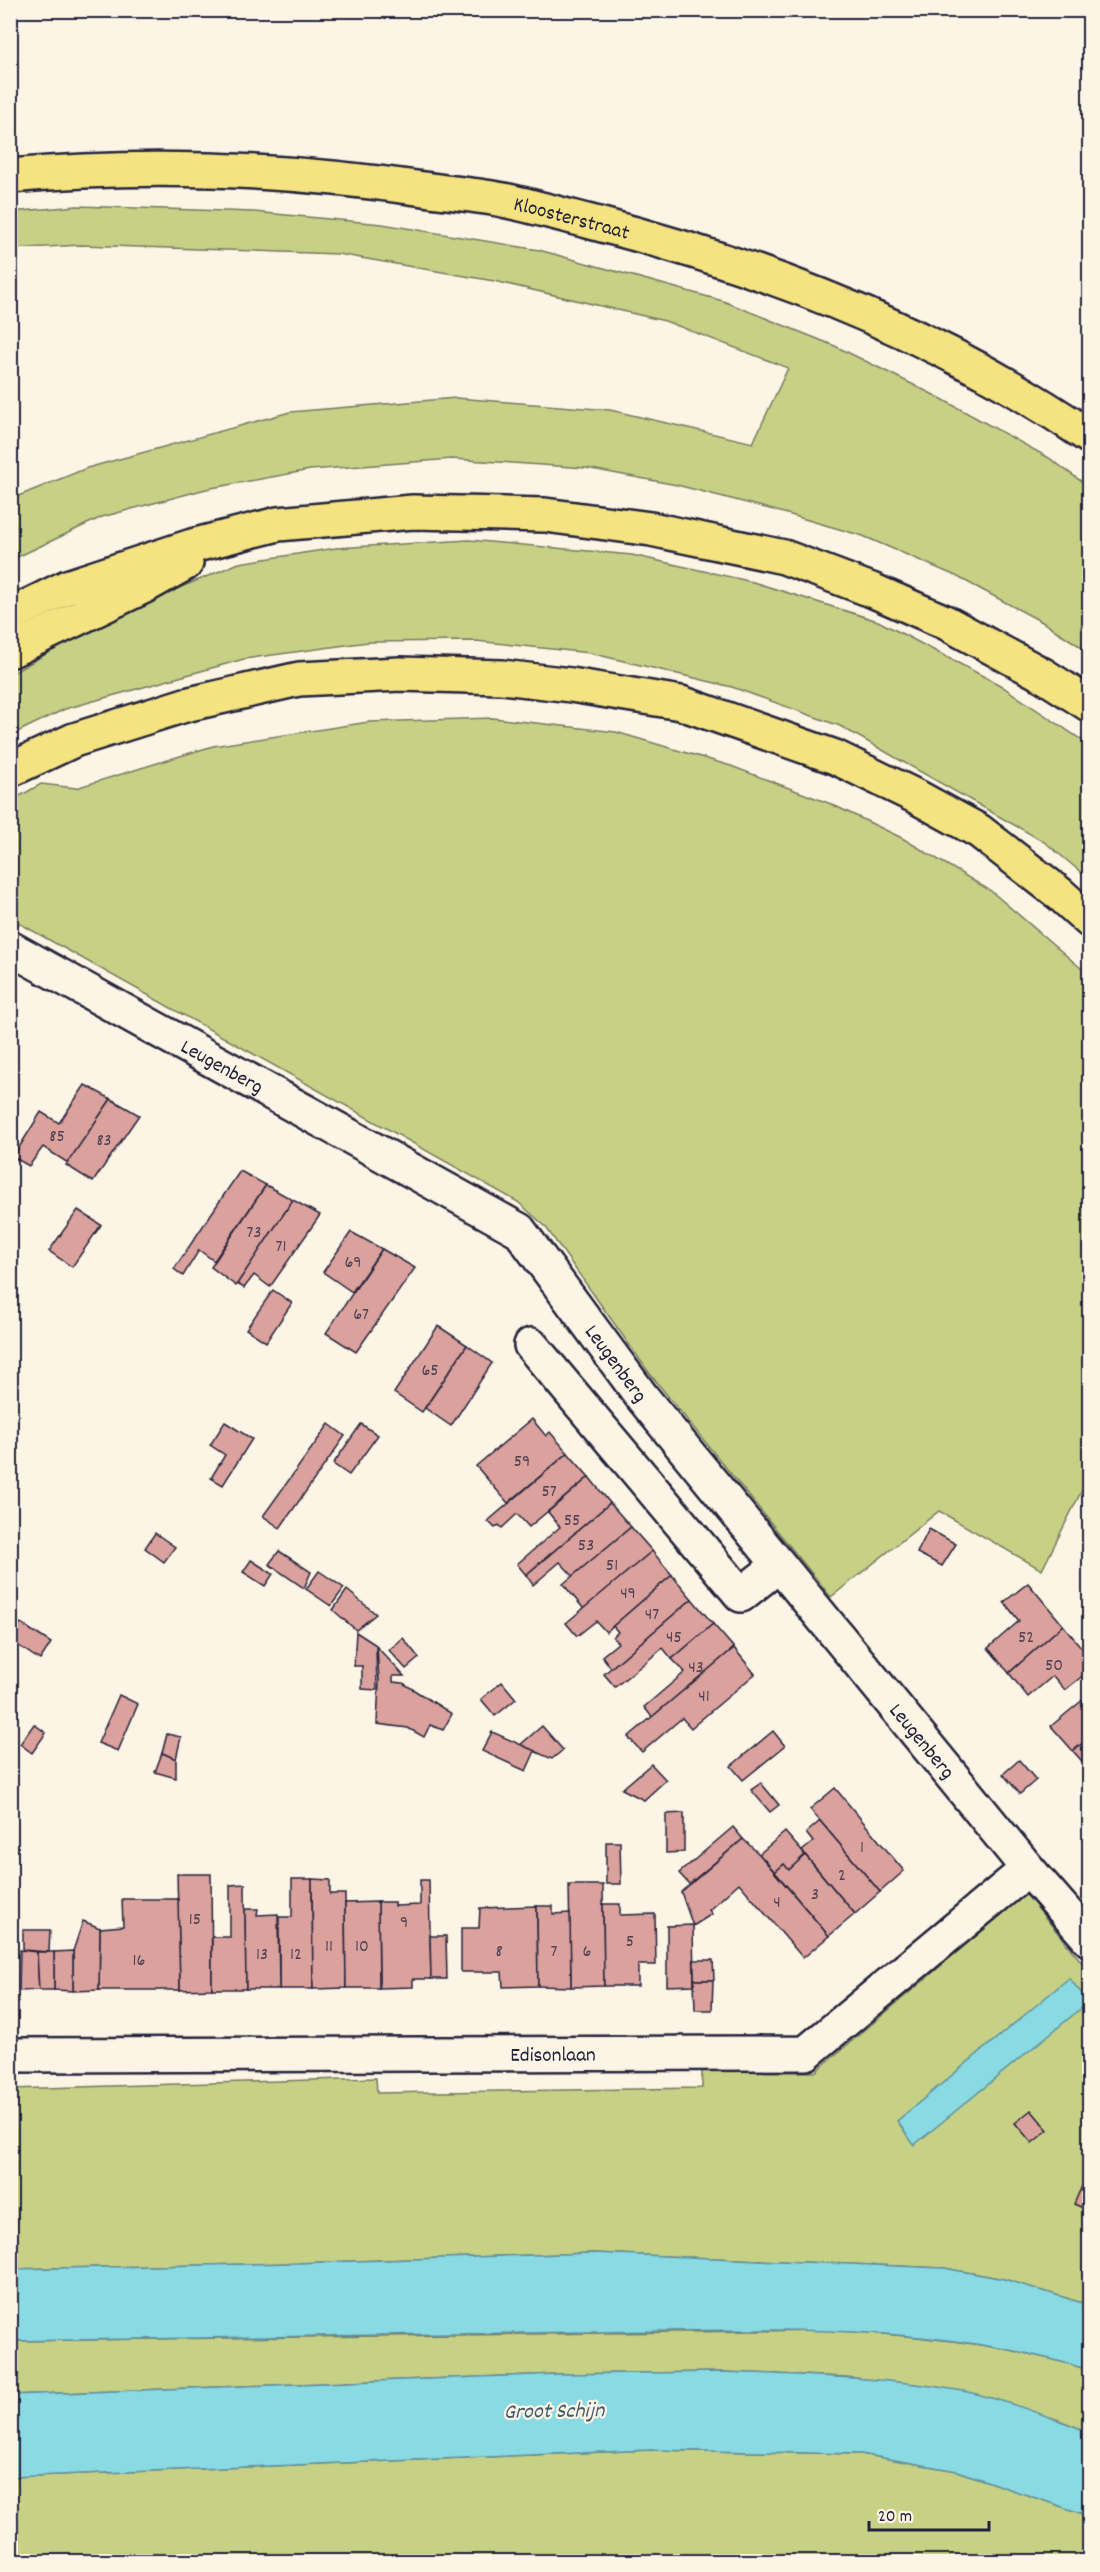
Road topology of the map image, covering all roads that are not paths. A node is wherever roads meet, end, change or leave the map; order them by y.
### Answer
1 (10, 176) edge
2 (1089, 438) edge
3 (240, 533) junction
4 (10, 615) edge
5 (10, 651) edge
6 (1089, 705) edge
7 (10, 770) edge
8 (1089, 921) edge
9 (10, 948) edge
10 (531, 1345) dead end
11 (779, 1565) junction
12 (1028, 1869) junction
13 (1089, 1940) edge
14 (10, 2055) edge

1 - 2 main road, Kloosterstraat
3 - 4 main road
3 - 5 main road
3 - 6 main road
7 - 8 main road
9 - 11 street, Leugenberg
10 - 11 street
11 - 12 street, Leugenberg
12 - 13 street, Leugenberg
12 - 14 street, Edisonlaan

